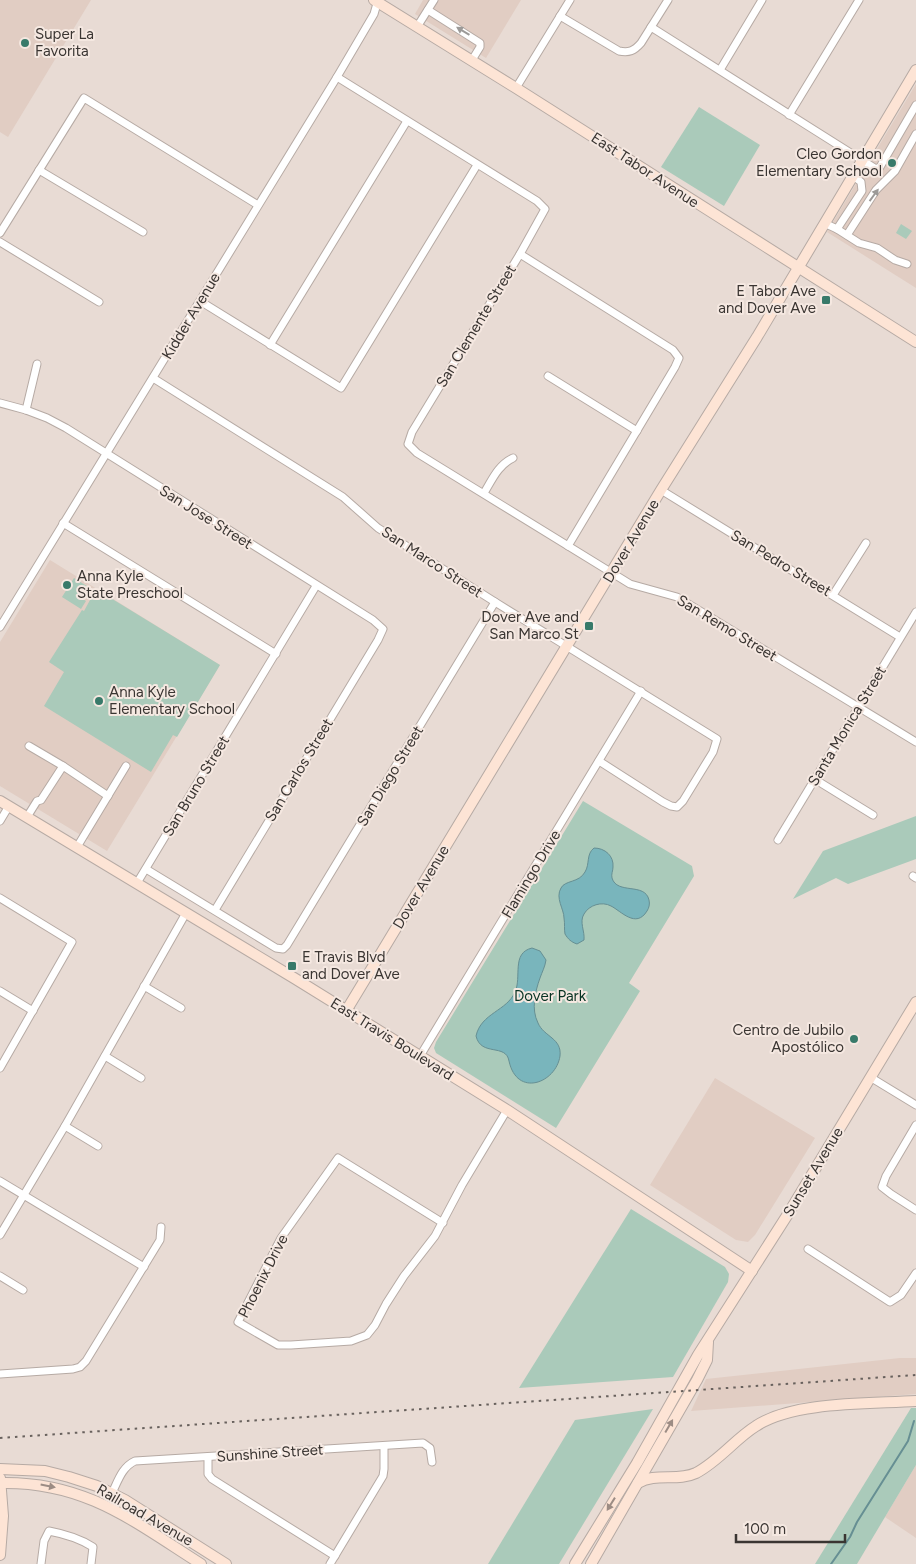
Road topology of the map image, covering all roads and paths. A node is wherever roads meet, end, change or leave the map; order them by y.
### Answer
1 (434, 0) edge
2 (570, 0) edge
3 (668, 0) edge
4 (762, 0) edge
5 (859, 0) edge
6 (377, 1) edge
7 (428, 10) junction
8 (560, 16) junction
9 (418, 27) junction
10 (651, 28) junction
11 (472, 60) junction
12 (720, 70) junction
13 (916, 70) edge
14 (337, 77) junction
15 (912, 86) edge
16 (516, 88) junction
17 (916, 105) edge
18 (789, 115) junction
19 (407, 121) junction
20 (916, 134) edge
21 (862, 160) junction
22 (477, 164) junction
23 (40, 170) junction
24 (852, 175) junction
25 (258, 205) junction
26 (824, 223) junction
27 (837, 229) junction
28 (143, 232) dead end
29 (0, 233) edge
30 (847, 235) junction
31 (0, 242) edge
32 (520, 254) junction
33 (907, 264) dead end
34 (797, 268) junction
35 (200, 301) junction
36 (99, 302) dead end
37 (916, 342) edge
38 (270, 345) junction
39 (37, 364) dead end
40 (548, 376) dead end
41 (153, 378) junction
42 (0, 403) edge
43 (26, 410) junction
44 (637, 431) junction
45 (408, 444) joint
46 (105, 454) junction
47 (513, 458) dead end
48 (661, 490) junction
49 (484, 493) junction
50 (63, 523) junction
51 (866, 543) dead end
52 (568, 546) junction
53 (612, 573) junction
54 (316, 586) junction
55 (833, 595) junction
56 (495, 602) junction
57 (916, 612) edge
58 (0, 627) edge
59 (383, 629) joint
60 (900, 638) junction
61 (567, 646) junction
62 (276, 654) junction
63 (640, 691) junction
64 (858, 706) junction
65 (916, 742) edge
66 (28, 746) dead end
67 (599, 761) junction
68 (63, 766) junction
69 (126, 766) dead end
70 (816, 780) junction
71 (108, 796) junction
72 (4, 804) edge
73 (873, 815) dead end
74 (27, 817) junction
75 (0, 821) edge
76 (778, 840) dead end
77 (77, 847) junction
78 (146, 869) junction
79 (137, 883) junction
80 (0, 898) edge
81 (215, 910) junction
82 (186, 913) junction
83 (144, 986) junction
84 (0, 991) edge
85 (916, 1002) edge
86 (181, 1008) dead end
87 (33, 1011) junction
88 (346, 1011) junction
89 (105, 1056) junction
90 (420, 1056) junction
91 (0, 1068) edge
92 (870, 1077) junction
93 (142, 1078) dead end
94 (916, 1105) edge
95 (506, 1110) junction
96 (916, 1125) edge
97 (64, 1126) junction
98 (98, 1146) dead end
99 (0, 1181) edge
100 (24, 1195) junction
101 (916, 1210) edge
102 (443, 1223) junction
103 (161, 1227) dead end
104 (0, 1235) edge
105 (808, 1249) dead end
106 (144, 1267) junction
107 (752, 1270) junction
108 (916, 1273) edge
109 (0, 1276) edge
110 (23, 1290) dead end
111 (0, 1374) edge
112 (916, 1401) edge
113 (384, 1446) junction
114 (208, 1457) junction
115 (432, 1462) dead end
116 (641, 1466) junction
117 (0, 1469) edge
118 (662, 1477) junction
119 (0, 1478) edge
120 (0, 1483) edge
121 (638, 1483) junction
122 (112, 1493) junction
123 (0, 1555) edge
124 (335, 1556) junction
125 (41, 1564) edge
126 (91, 1564) edge
127 (201, 1564) edge
128 (226, 1564) edge
129 (330, 1564) edge
130 (575, 1564) edge
131 (591, 1564) edge

1 - 7 street
2 - 8 street
3 - 10 street
4 - 12 street
5 - 18 street
6 - 9 main road, East Tabor Avenue
6 - 14 street, Kidder Avenue
7 - 9 street
11 -> 7 street
8 - 10 street
8 - 16 street
9 - 11 main road, East Tabor Avenue
10 - 12 street
11 - 16 main road, East Tabor Avenue
12 - 18 street
13 - 15 main road, Dover Avenue
14 - 19 street
14 - 25 street, Kidder Avenue
15 - 21 main road, Dover Avenue
16 - 34 main road, East Tabor Avenue
17 - 21 street
18 - 21 street
19 - 22 street
19 - 38 street
30 -> 20 street
21 - 24 main road, Dover Avenue
22 - 32 street, San Clemente Street
22 - 38 street
23 - 25 street
23 - 28 street
23 - 29 street
24 - 26 main road, Dover Avenue
24 - 27 street
25 - 35 street, Kidder Avenue
26 - 27 street
26 - 34 main road, Dover Avenue
27 - 30 street
30 - 33 street
31 - 36 street
32 - 44 street
32 - 45 street, San Clemente Street
34 - 37 main road, East Tabor Avenue
34 - 48 main road, Dover Avenue
35 - 38 street
35 - 41 street, Kidder Avenue
39 - 43 street
40 - 44 street
41 - 46 street, Kidder Avenue
41 - 56 street, San Marco Street
42 - 43 street, San Jose Street
43 - 46 street, San Jose Street
44 - 52 street
45 - 49 street, San Remo Street
46 - 50 street, Kidder Avenue
46 - 54 street, San Jose Street
47 - 49 street
48 - 53 main road, Dover Avenue
48 - 55 street, San Pedro Street
49 - 52 street, San Remo Street
50 - 58 street, Kidder Avenue
50 - 62 street
51 - 55 street
52 - 53 street, San Remo Street
53 - 61 main road, Dover Avenue
53 - 64 street, San Remo Street
54 - 59 street, San Jose Street
54 - 62 street, San Bruno Street
55 - 60 street, San Pedro Street
56 - 61 street, San Marco Street
56 - 81 street, San Diego Street
57 - 60 street, Santa Monica Street
59 - 81 street, San Carlos Street
60 - 64 street, Santa Monica Street
61 - 63 street, San Marco Street
61 - 88 main road, Dover Avenue
62 - 78 street, San Bruno Street
63 - 67 street, Flamingo Drive
63 - 67 street, San Marco Street
64 - 65 street, San Remo Street
64 - 70 street, Santa Monica Street
66 - 68 street
67 - 90 street, Flamingo Drive
68 - 71 street
68 - 74 street
69 - 71 street
70 - 73 street
70 - 76 street, Santa Monica Street
71 - 77 street
72 - 74 main road, East Travis Boulevard
72 - 75 street
74 - 77 main road, East Travis Boulevard
77 - 79 main road, East Travis Boulevard
78 - 79 street, San Bruno Street
78 - 81 street
79 - 82 main road, East Travis Boulevard
80 - 87 street
82 - 83 street
82 - 88 main road, East Travis Boulevard
83 - 86 street
83 - 89 street
84 - 87 street
85 - 92 main road, Sunset Avenue
87 - 91 street
88 - 90 main road, East Travis Boulevard
89 - 93 street
89 - 97 street
90 - 95 main road, East Travis Boulevard
92 - 94 street
92 - 107 main road, Sunset Avenue
95 - 102 street, Phoenix Drive
95 - 107 main road, East Travis Boulevard
96 - 101 street
97 - 98 street
97 - 100 street
99 - 100 street
100 - 104 street
100 - 106 street
102 - 102 street, Phoenix Drive
103 - 106 street
105 - 108 street
106 - 111 street
107 - 116 main road, Sunset Avenue
109 - 110 street
112 - 118 main road
113 - 114 street, Sunshine Street
113 - 115 street, Sunshine Street
113 - 124 street
114 - 122 street, Sunshine Street
114 - 124 street
116 - 118 main road
116 - 121 main road, Sunset Avenue
116 -> 130 main road, Sunset Avenue
117 - 122 main road, Railroad Avenue
118 - 121 main road
119 - 120 main road
120 - 123 main road
120 -> 127 main road, Railroad Avenue
121 - 131 main road, Sunset Avenue
122 - 128 main road, Railroad Avenue
124 - 129 street
125 - 126 street

